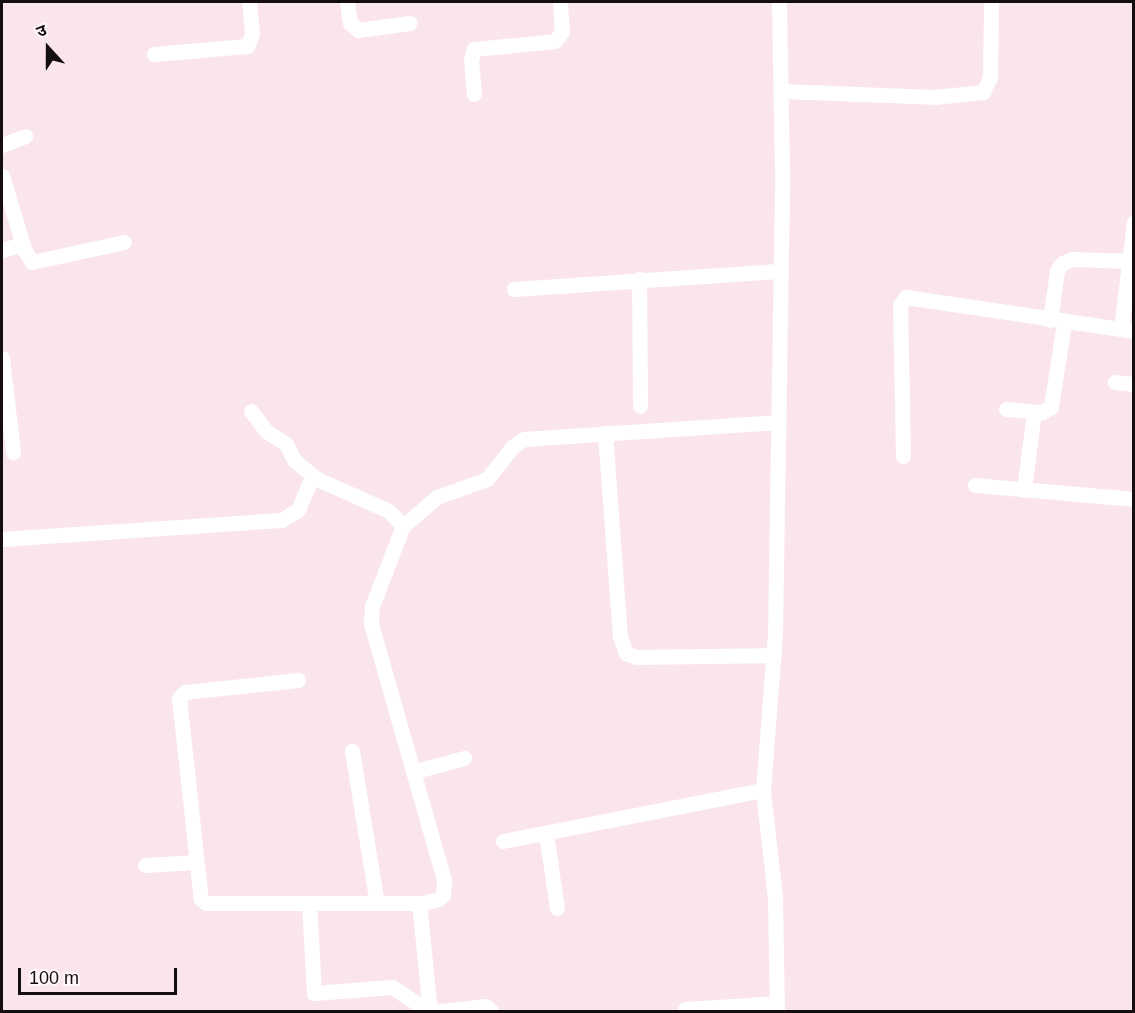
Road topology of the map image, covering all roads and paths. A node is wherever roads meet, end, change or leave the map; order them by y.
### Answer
1 (249, 2) edge
2 (347, 2) edge
3 (560, 2) edge
4 (779, 2) edge
5 (991, 2) edge
6 (410, 23) dead end
7 (154, 54) dead end
8 (781, 91) junction
9 (474, 94) dead end
10 (26, 136) dead end
11 (2, 145) edge
12 (2, 176) edge
13 (1134, 222) edge
14 (124, 242) dead end
15 (22, 244) junction
16 (2, 250) edge
17 (1129, 261) junction
18 (780, 271) junction
19 (639, 279) junction
20 (514, 289) dead end
21 (1057, 322) junction
22 (1127, 330) edge
23 (2, 358) edge
24 (1115, 382) dead end
25 (1134, 384) edge
26 (640, 406) dead end
27 (1006, 409) dead end
28 (251, 411) dead end
29 (1034, 412) junction
30 (778, 422) junction
31 (605, 433) junction
32 (14, 452) dead end
33 (903, 456) dead end
34 (317, 479) junction
35 (975, 485) dead end
36 (1024, 490) junction
37 (1134, 499) edge
38 (403, 526) junction
39 (2, 539) edge
40 (774, 655) junction
41 (298, 680) dead end
42 (352, 751) dead end
43 (464, 758) dead end
44 (416, 771) junction
45 (763, 790) junction
46 (546, 833) junction
47 (502, 841) dead end
48 (196, 862) junction
49 (145, 865) dead end
50 (309, 903) junction
51 (377, 903) junction
52 (419, 903) junction
53 (557, 908) dead end
54 (777, 1007) edge
55 (685, 1009) dead end
56 (431, 1010) edge
57 (492, 1011) edge

1 - 7 street
2 - 6 street
3 - 9 street
4 - 8 street
5 - 8 street
8 - 18 street
10 - 11 street
12 - 15 street
13 - 17 street
14 - 15 street
15 - 16 street
17 - 21 street
17 - 22 street
18 - 19 street
18 - 30 street
19 - 20 street
19 - 26 street
21 - 22 street
21 - 29 street
21 - 33 street
23 - 32 street
24 - 25 street
27 - 29 street
28 - 34 street
29 - 36 street
30 - 31 street
30 - 40 street
31 - 38 street
31 - 40 street
34 - 38 street
34 - 39 street
35 - 36 street
36 - 37 street
38 - 44 street
40 - 45 street
41 - 48 street
42 - 51 street
43 - 44 street
44 - 52 street
45 - 46 street
45 - 54 street
46 - 47 street
46 - 53 street
48 - 49 street
48 - 50 street
50 - 51 street
50 - 56 street
51 - 52 street
52 - 56 street
54 - 55 street
56 - 57 street

